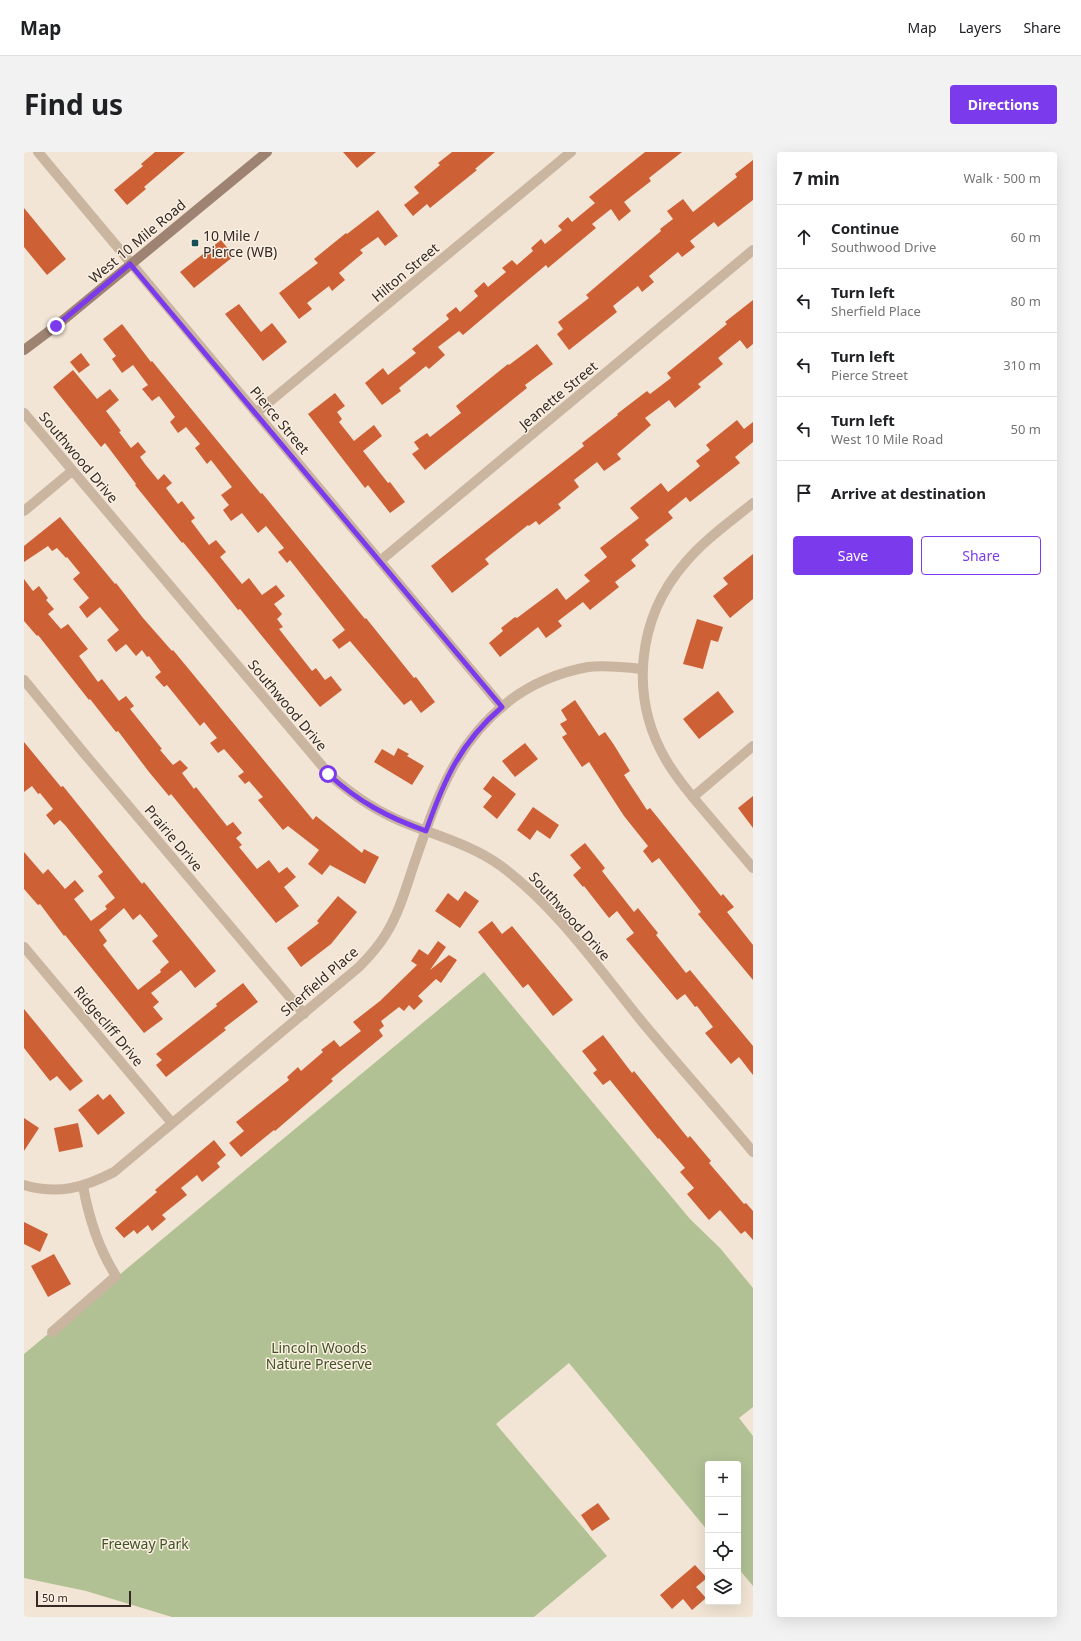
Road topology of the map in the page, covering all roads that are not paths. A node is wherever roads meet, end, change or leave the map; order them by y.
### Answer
1 (38, 152) edge
2 (266, 152) edge
3 (571, 152) edge
4 (753, 250) edge
5 (130, 264) junction
6 (24, 350) edge
7 (24, 413) edge
8 (256, 413) junction
9 (72, 471) junction
10 (753, 503) edge
11 (24, 511) edge
12 (380, 561) junction
13 (642, 669) junction
14 (24, 680) edge
15 (502, 707) junction
16 (753, 746) edge
17 (693, 797) junction
18 (426, 831) junction
19 (753, 868) edge
20 (24, 947) edge
21 (304, 1014) junction
22 (172, 1123) junction
23 (753, 1152) edge
24 (24, 1185) edge
25 (83, 1186) junction
26 (52, 1332) dead end

1 - 5 street, Pierce Street
2 - 5 main road, West 10 Mile Road
3 - 8 street, Hilton Street
4 - 12 street, Jeanette Street
5 - 6 main road, West 10 Mile Road
5 - 8 street, Pierce Street
7 - 9 street, Southwood Drive
8 - 12 street, Pierce Street
9 - 11 street
9 - 18 street, Southwood Drive
10 - 13 street
12 - 15 street, Pierce Street
13 - 15 street, Sherfield Place
13 - 17 street
14 - 21 street, Prairie Drive
15 - 18 street, Sherfield Place
16 - 17 street
17 - 19 street
18 - 21 street, Sherfield Place
18 - 23 street, Southwood Drive
20 - 22 street, Ridgecliff Drive
21 - 22 street, Sherfield Place
22 - 25 street, Sherfield Place
24 - 25 street, Sherfield Place
25 - 26 street

